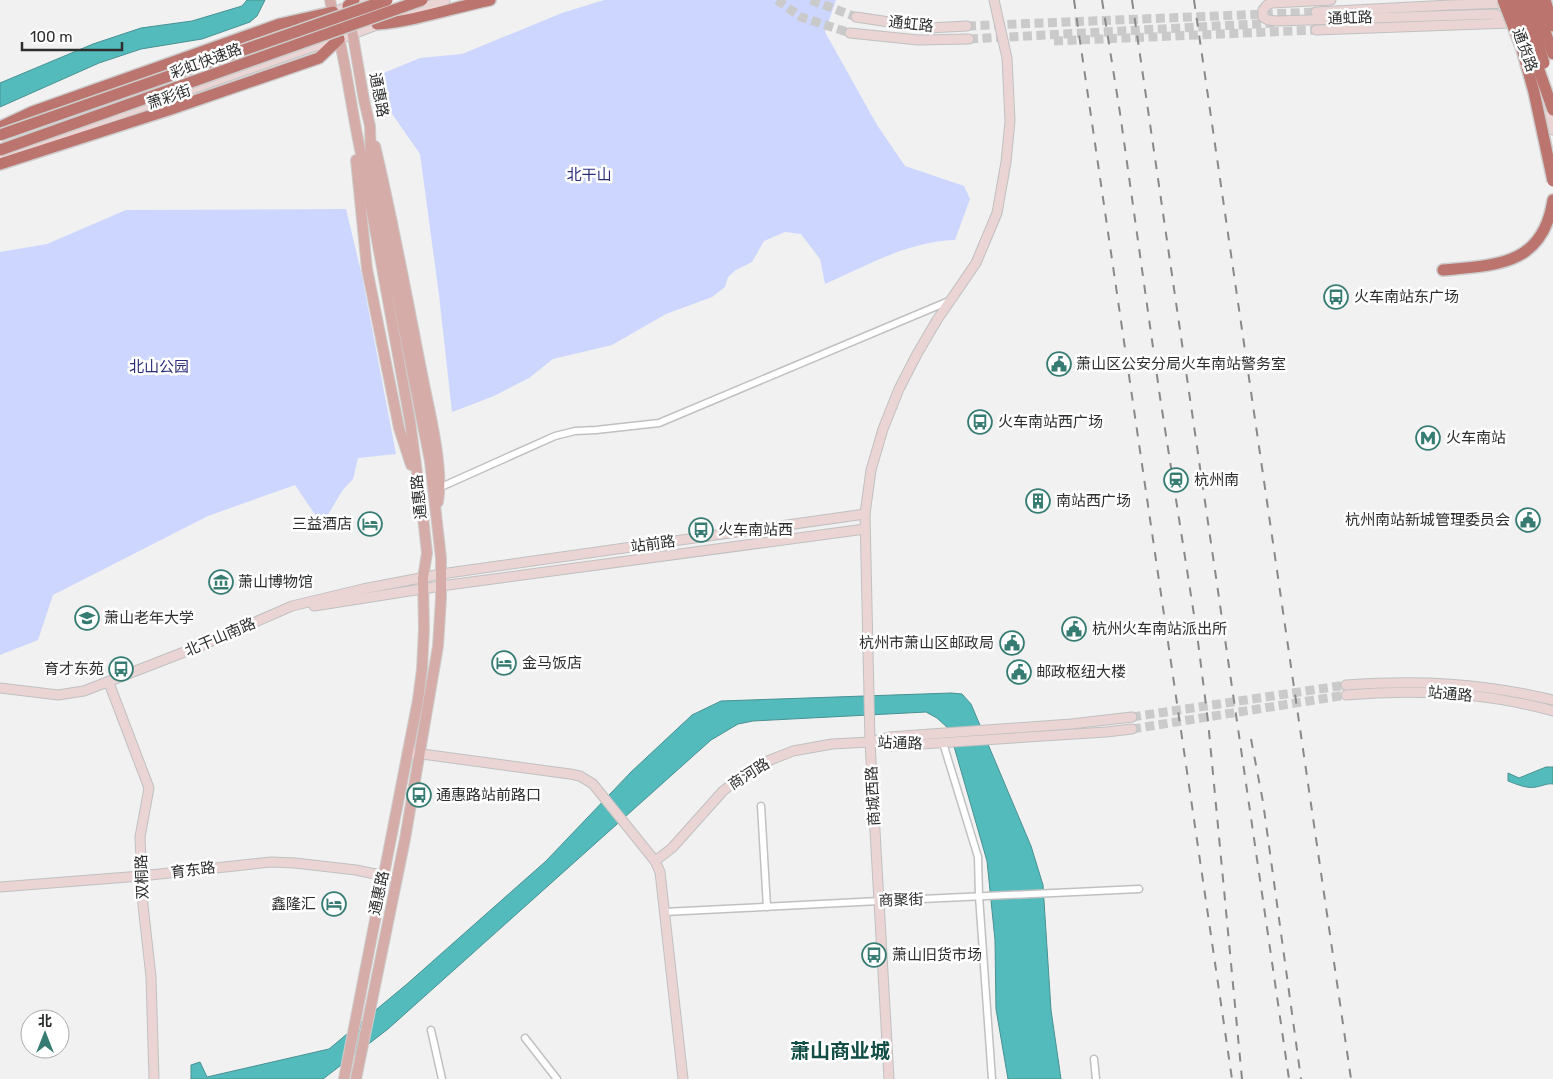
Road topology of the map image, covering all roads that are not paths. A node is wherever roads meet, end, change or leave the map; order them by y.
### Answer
1 (330, 0) edge
2 (364, 0) edge
3 (388, 0) edge
4 (422, 0) edge
5 (490, 0) edge
6 (994, 0) edge
7 (1331, 0) edge
8 (1487, 0) edge
9 (1525, 0) edge
10 (1534, 0) edge
11 (1276, 1) edge
12 (1505, 1) edge
13 (1549, 1) edge
14 (349, 2) edge
15 (449, 4) edge
16 (333, 12) junction
17 (1316, 12) tunnel mouth
18 (1553, 14) edge
19 (856, 17) tunnel mouth
20 (1515, 22) junction
21 (1553, 22) edge
22 (377, 24) joint
23 (967, 26) tunnel mouth
24 (1553, 26) edge
25 (1316, 30) tunnel mouth
26 (353, 33) junction
27 (850, 33) tunnel mouth
28 (339, 39) junction
29 (968, 42) tunnel mouth
30 (1553, 54) edge
31 (1553, 92) edge
32 (1553, 110) edge
33 (370, 126) junction
34 (0, 127) edge
35 (1553, 130) edge
36 (0, 135) edge
37 (0, 150) edge
38 (0, 156) edge
39 (0, 164) edge
40 (1553, 181) edge
41 (1553, 200) edge
42 (1443, 270) dead end
43 (950, 301) junction
44 (440, 487) junction
45 (865, 514) junction
46 (436, 518) junction
47 (865, 529) junction
48 (441, 574) junction
49 (423, 578) junction
50 (441, 586) junction
51 (424, 590) junction
52 (278, 613) junction
53 (109, 683) junction
54 (1346, 685) tunnel mouth
55 (0, 688) edge
56 (1346, 695) tunnel mouth
57 (1553, 700) edge
58 (1553, 711) edge
59 (1132, 717) tunnel mouth
60 (1132, 729) tunnel mouth
61 (870, 742) junction
62 (943, 743) junction
63 (407, 752) junction
64 (419, 753) junction
65 (761, 806) dead end
66 (655, 861) junction
67 (141, 876) junction
68 (385, 876) junction
69 (0, 887) edge
70 (1139, 890) dead end
71 (979, 896) junction
72 (878, 901) junction
73 (767, 907) junction
74 (664, 912) junction
75 (431, 1030) dead end
76 (525, 1038) dead end
77 (1094, 1059) dead end
78 (154, 1079) edge
79 (344, 1079) edge
80 (356, 1079) edge
81 (442, 1079) edge
82 (557, 1079) edge
83 (683, 1079) edge
84 (889, 1079) edge
85 (992, 1079) edge
86 (1096, 1079) edge

1 - 16 main road, 通惠路
2 - 14 main road, 萧彩街
3 - 36 highway, 彩虹快速路, bridge
4 - 37 highway, 彩虹快速路, bridge
5 - 15 highway
6 - 43 main road, 商城西路
7 - 11 main road, 通虹路
8 - 12 main road
9 - 31 highway, bridge
10 - 30 highway, bridge
11 - 20 main road, 通虹路
12 - 13 main road, 通虹路
12 - 17 main road, 通虹路
12 - 20 main road, 通货路
12 - 32 highway, bridge
12 - 40 highway, bridge
13 - 18 main road
13 - 24 highway, bridge
14 - 16 main road, 萧彩街
14 - 26 main road, 通惠路
15 - 22 highway
16 - 28 main road, 通惠路
16 - 34 main road, 萧彩街
16 - 34 highway
19 - 23 main road, 通虹路
20 - 21 main road, 通虹路
20 - 25 main road, 通虹路
20 - 35 main road, 通货路
22 - 26 main road, 萧彩街
26 - 28 main road, 萧彩街
26 - 33 main road, 通惠路
27 - 29 main road, 通虹路
28 - 38 main road, 萧彩街
28 - 39 highway
28 - 49 main road, 通惠路
33 - 44 main road
33 - 46 main road, 通惠路
41 - 42 highway
43 - 44 street
43 - 45 main road, 商城西路
44 - 46 main road
45 - 47 main road, 商城西路
45 - 48 main road, 站前路
46 - 48 main road, 通惠路
47 - 50 main road
47 - 61 main road, 商城西路
48 - 49 main road, 北干山南路
48 - 50 main road, 通惠路
49 - 51 main road, 通惠路
49 - 52 main road, 北干山南路
50 - 51 main road
50 - 64 main road, 通惠路
51 - 52 main road
51 - 63 main road, 通惠路
52 - 53 main road, 北干山南路
53 - 55 main road, 北干山南路
53 - 67 main road, 双桐路
54 - 57 main road, 站通路
56 - 58 main road, 站通路
59 - 61 main road, 站通路
60 - 62 main road, 站通路
61 - 62 main road, 站通路
61 - 66 main road, 商河路
61 - 72 main road, 商城西路
62 - 71 street
63 - 64 main road
63 - 68 main road, 通惠路
64 - 66 main road
64 - 80 main road, 通惠路
65 - 73 street
66 - 74 main road
67 - 68 main road, 育东路
67 - 69 main road, 育东路
67 - 78 main road, 双桐路
68 - 79 main road, 通惠路
70 - 71 street, 商聚街
71 - 72 street, 商聚街
71 - 85 street
72 - 73 street, 商聚街
72 - 84 main road, 商城西路
73 - 74 street, 商聚街
74 - 83 main road
75 - 81 street
76 - 82 street
77 - 86 street

